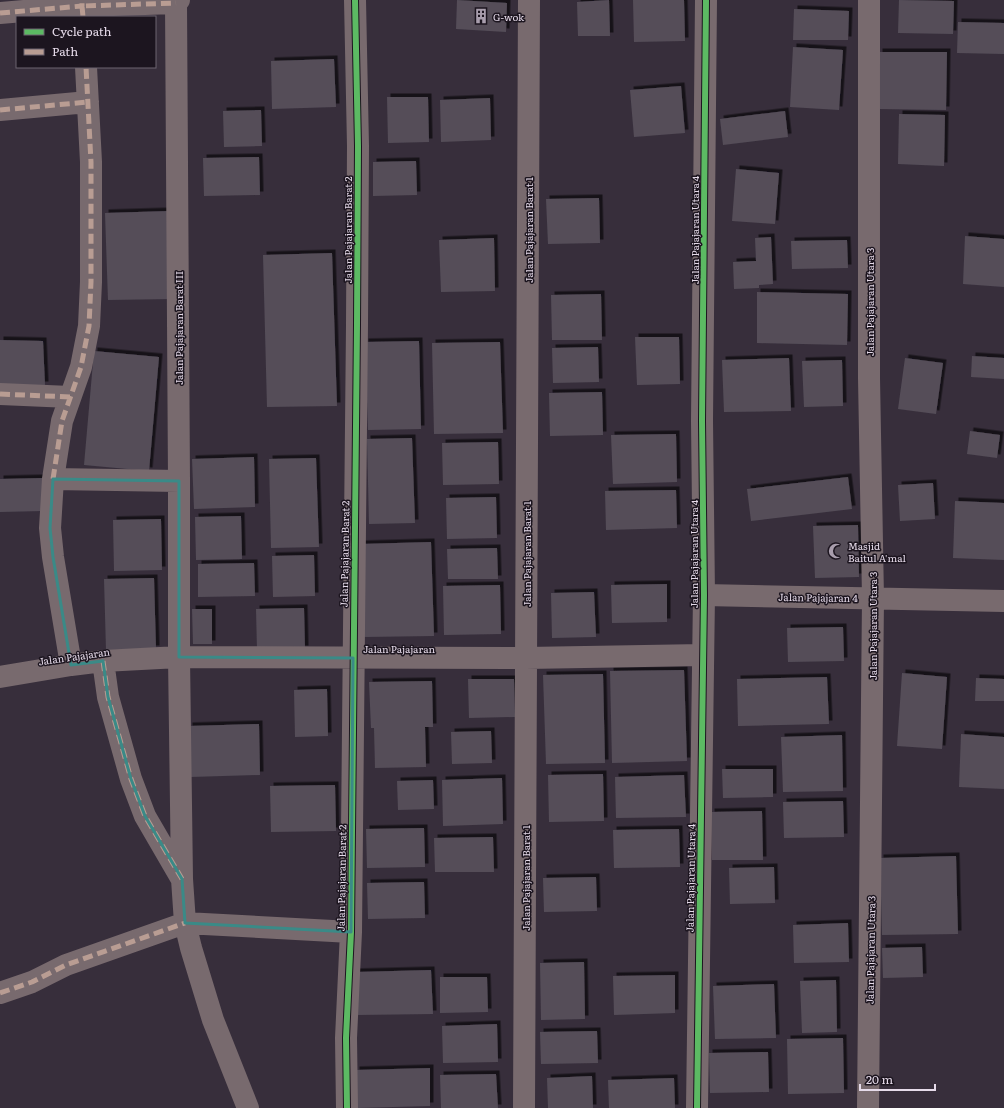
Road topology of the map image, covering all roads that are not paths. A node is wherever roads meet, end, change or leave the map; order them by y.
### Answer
1 (354, 0) edge
2 (529, 0) edge
3 (706, 0) edge
4 (869, 0) edge
5 (178, 1) edge
6 (82, 8) edge
7 (0, 13) edge
8 (86, 68) edge
9 (88, 102) junction
10 (0, 110) edge
11 (0, 394) edge
12 (70, 397) junction
13 (54, 479) junction
14 (179, 481) junction
15 (704, 595) junction
16 (873, 598) junction
17 (1004, 601) edge
18 (703, 655) junction
19 (179, 657) junction
20 (353, 658) junction
21 (526, 658) junction
22 (103, 661) junction
23 (71, 665) junction
24 (0, 677) edge
25 (182, 879) junction
26 (185, 923) junction
27 (351, 932) junction
28 (0, 993) edge
29 (248, 1108) edge
30 (347, 1108) edge
31 (524, 1108) edge
32 (697, 1108) edge
33 (868, 1108) edge

1 - 20 street, Jalan Pajajaran Barat 2
2 - 21 street, Jalan Pajajaran Barat 1
3 - 15 street, Jalan Pajajaran Utara 4
4 - 16 street, Jalan Pajajaran Utara 3
5 - 6 street
5 - 14 street, Jalan Pajajaran Barat III
6 - 7 street
8 - 9 street
9 - 10 street
9 - 12 street
11 - 12 street
12 - 13 street
13 - 14 street
13 - 23 street
14 - 19 street, Jalan Pajajaran Barat III
15 - 16 street, Jalan Pajajaran 4
15 - 18 street, Jalan Pajajaran Utara 4
16 - 17 street, Jalan Pajajaran 4
16 - 33 street, Jalan Pajajaran Utara 3
18 - 21 street, Jalan Pajajaran
18 - 32 street, Jalan Pajajaran Utara 4
19 - 20 street, Jalan Pajajaran
19 - 22 street, Jalan Pajajaran
19 - 25 street, Jalan Pajajaran Barat III
20 - 21 street, Jalan Pajajaran
20 - 27 street, Jalan Pajajaran Barat 2
21 - 31 street, Jalan Pajajaran Barat 1
22 - 23 street, Jalan Pajajaran
22 - 25 street
23 - 24 street, Jalan Pajajaran
25 - 26 street, Jalan Pajajaran Barat III
26 - 27 street
26 - 28 street
26 - 29 street, Jalan Pajajaran Barat III
27 - 30 street, Jalan Pajajaran Barat 2

